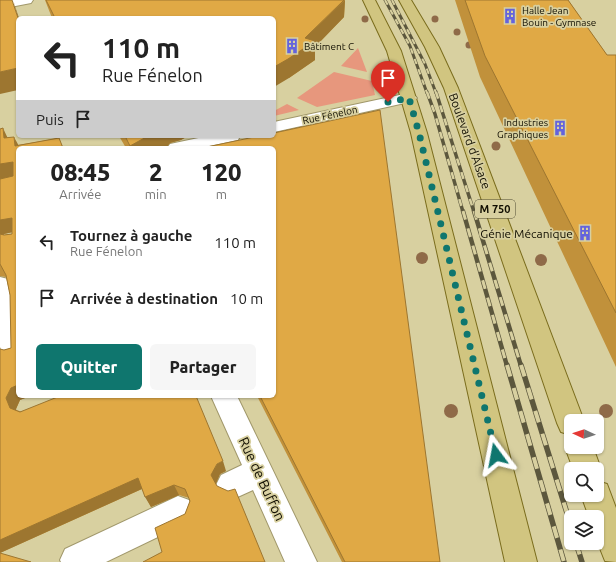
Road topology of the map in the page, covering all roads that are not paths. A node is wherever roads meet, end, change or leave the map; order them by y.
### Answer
1 (27, 0) edge
2 (369, 0) edge
3 (405, 0) edge
4 (0, 4) edge
5 (409, 98) junction
6 (276, 127) edge
7 (223, 138) edge
8 (185, 146) edge
9 (0, 285) edge
10 (12, 319) edge
11 (13, 351) edge
12 (225, 398) edge
13 (568, 414) edge
14 (259, 472) junction
15 (231, 485) dead end
16 (599, 502) edge
17 (178, 511) dead end
18 (616, 550) edge
19 (76, 560) dead end
20 (300, 562) edge
21 (521, 562) edge

1 - 4 street
2 - 5 main road
3 - 13 main road, Boulevard d'Alsace / M 750
5 - 6 street, Rue Fénelon
5 - 21 main road
7 - 8 street
9 - 10 street
10 - 11 street
12 - 14 street, Rue de Buffon
14 - 15 street
14 - 20 street, Rue de Buffon
16 - 18 main road
17 - 19 street

